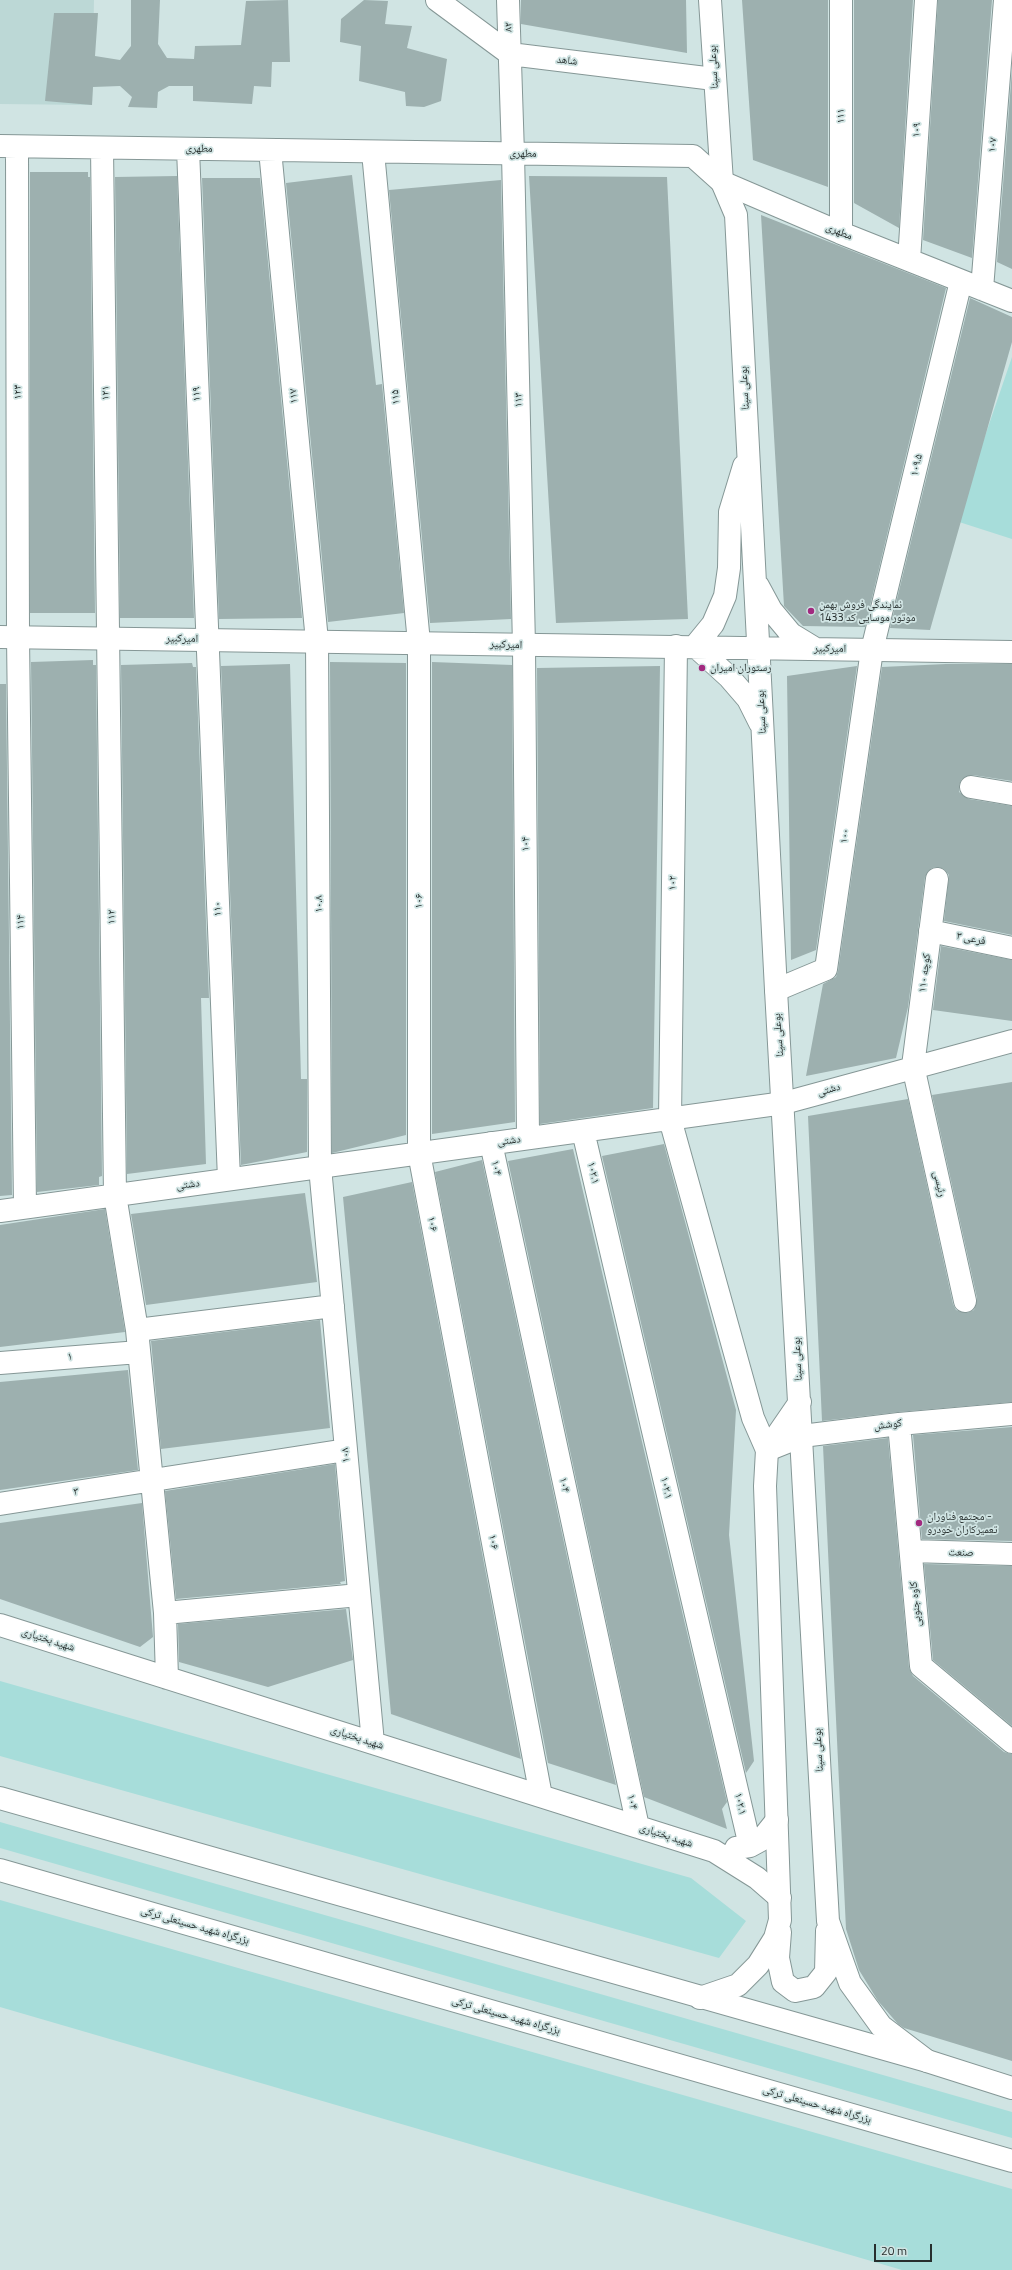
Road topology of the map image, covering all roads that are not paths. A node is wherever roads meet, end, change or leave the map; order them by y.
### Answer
1 (437, 0) edge
2 (508, 0) edge
3 (710, 0) edge
4 (724, 0) edge
5 (842, 0) edge
6 (926, 0) edge
7 (1005, 0) edge
8 (712, 35) junction
9 (510, 54) junction
10 (714, 79) junction
11 (9, 146) edge
12 (102, 148) junction
13 (188, 149) junction
14 (270, 150) junction
15 (373, 152) junction
16 (514, 154) junction
17 (722, 182) junction
18 (841, 233) junction
19 (909, 260) junction
20 (961, 281) junction
21 (982, 289) junction
22 (1012, 301) edge
23 (749, 451) junction
24 (755, 582) junction
25 (9, 637) edge
26 (109, 638) junction
27 (206, 640) junction
28 (317, 641) junction
29 (419, 643) junction
30 (524, 646) junction
31 (686, 646) junction
32 (759, 647) junction
33 (815, 648) junction
34 (872, 650) junction
35 (1012, 652) edge
36 (763, 728) junction
37 (971, 787) dead end
38 (1012, 794) edge
39 (937, 879) dead end
40 (930, 931) junction
41 (1012, 948) edge
42 (776, 990) junction
43 (1012, 1041) edge
44 (913, 1066) junction
45 (784, 1103) junction
46 (670, 1119) junction
47 (583, 1131) junction
48 (528, 1138) junction
49 (491, 1143) junction
50 (419, 1153) junction
51 (320, 1167) junction
52 (229, 1179) junction
53 (115, 1195) junction
54 (25, 1207) junction
55 (0, 1211) edge
56 (965, 1301) dead end
57 (333, 1306) junction
58 (138, 1330) junction
59 (140, 1352) junction
60 (0, 1363) edge
61 (800, 1402) junction
62 (1012, 1414) edge
63 (899, 1424) junction
64 (802, 1436) junction
65 (346, 1450) junction
66 (767, 1450) junction
67 (152, 1480) junction
68 (0, 1504) edge
69 (911, 1552) junction
70 (1012, 1554) edge
71 (359, 1594) junction
72 (164, 1613) junction
73 (0, 1625) edge
74 (167, 1678) junction
75 (1012, 1742) edge
76 (373, 1743) junction
77 (541, 1796) junction
78 (0, 1798) edge
79 (777, 1820) junction
80 (638, 1827) junction
81 (750, 1846) junction
82 (714, 1851) junction
83 (0, 1870) edge
84 (780, 1898) junction
85 (780, 1920) junction
86 (828, 1921) junction
87 (700, 1998) junction
88 (927, 2061) junction
89 (1012, 2088) edge
90 (1012, 2161) edge

1 - 9 main road, شاهد
2 - 9 main road, ۸۲
3 - 8 main road, بوعلی سینا
4 - 8 main road
5 - 18 main road, ۱۱۱
6 - 19 main road, ۱۰۹
7 - 21 main road, ۱۰۷
8 - 10 main road, بوعلی سینا
9 - 10 main road, شاهد
9 - 16 main road, ۸۲
10 - 17 main road, بوعلی سینا
11 - 12 main road, مطهری
11 - 25 main road, ۱۲۳
12 - 13 main road, مطهری
12 - 26 main road, ۱۲۱
13 - 14 main road, مطهری
13 - 27 main road, ۱۱۹
14 - 15 main road, مطهری
14 - 28 main road, ۱۱۷
15 - 16 main road, مطهری
15 - 29 main road, ۱۱۵
16 - 17 main road, مطهری
16 - 30 main road, ۱۱۳
17 - 18 main road, مطهری
17 - 23 main road, بوعلی سینا
18 - 19 main road, مطهری
19 - 20 main road, مطهری
20 - 21 main road, مطهری
20 - 34 main road, ۱۰۹.۵
21 - 22 main road, مطهری
23 - 24 main road, بوعلی سینا
23 - 31 main road
24 - 32 main road, بوعلی سینا
24 - 33 main road
25 - 26 main road, امیرکبیر
25 - 54 main road, ۱۱۴
26 - 27 main road, امیرکبیر
26 - 53 main road, ۱۱۲
27 - 28 main road, امیرکبیر
27 - 52 main road, ۱۱۰
28 - 29 main road, امیرکبیر
28 - 51 main road, ۱۰.۸
29 - 30 main road, امیرکبیر
29 - 50 main road, ۱۰۶
30 - 31 main road, امیرکبیر
30 - 48 main road, ۱۰۴
31 - 32 main road, امیرکبیر
31 - 36 main road
31 - 46 main road, ۱۰۲
32 - 33 main road, امیرکبیر
32 - 36 main road, بوعلی سینا
33 - 34 main road, امیرکبیر
34 - 35 main road, امیرکبیر
34 - 42 main road, ۱۰۰
36 - 42 main road, بوعلی سینا
37 - 38 main road
39 - 40 main road, کوچه ۱۱۰
40 - 41 main road, فرعی ۳
40 - 44 main road, کوچه ۱۱۰
42 - 45 main road, بوعلی سینا
43 - 44 main road, دشتی
44 - 45 main road, دشتی
44 - 56 main road, رئیسی
45 - 46 main road, دشتی
45 - 61 main road, بوعلی سینا
46 - 47 main road, دشتی
46 - 66 main road, ۱۰۲
47 - 48 main road, دشتی
47 - 81 main road, ۱۰۲.۱
48 - 49 main road, دشتی
49 - 50 main road, دشتی
49 - 80 main road, ۱۰۴
50 - 51 main road, دشتی
50 - 77 main road, ۱۰۶
51 - 52 main road, دشتی
51 - 57 main road, ۱۰۸
52 - 53 main road, دشتی
53 - 54 main road, دشتی
53 - 58 main road, ۱۱۲
54 - 55 main road, دشتی
57 - 58 main road
57 - 65 main road, ۱۰۸
58 - 59 main road, ۱۱۲
59 - 60 main road, ۱
59 - 67 main road, ۱۱۲
61 - 64 main road, بوعلی سینا
61 - 66 main road
62 - 63 main road, کوشش
63 - 64 main road, کوشش
63 - 69 main road, کاوه جنوبی
64 - 66 main road, کوشش
64 - 86 main road, بوعلی سینا
65 - 67 main road, ۳
65 - 71 main road, ۱۰۸
66 - 79 main road
67 - 68 main road, ۳
67 - 72 main road, ۱۱۲
69 - 70 main road, صنعت
69 - 75 main road, کاوه جنوبی
71 - 72 main road
71 - 76 main road, ۱۰۸
72 - 74 main road, ۱۱۲
73 - 74 main road, شهید بختیاری
74 - 76 main road, شهید بختیاری
76 - 77 main road, شهید بختیاری
77 - 80 main road, شهید بختیاری
78 - 87 main road
79 - 81 main road
79 - 84 main road
80 - 82 main road, شهید بختیاری
81 - 82 main road
82 - 84 main road
83 - 90 main road, بزرگراه شهید حسینعلی ترکی
84 - 85 main road
85 - 86 main road
85 - 87 main road
86 - 88 main road, بوعلی سینا
87 - 88 main road
88 - 89 main road

